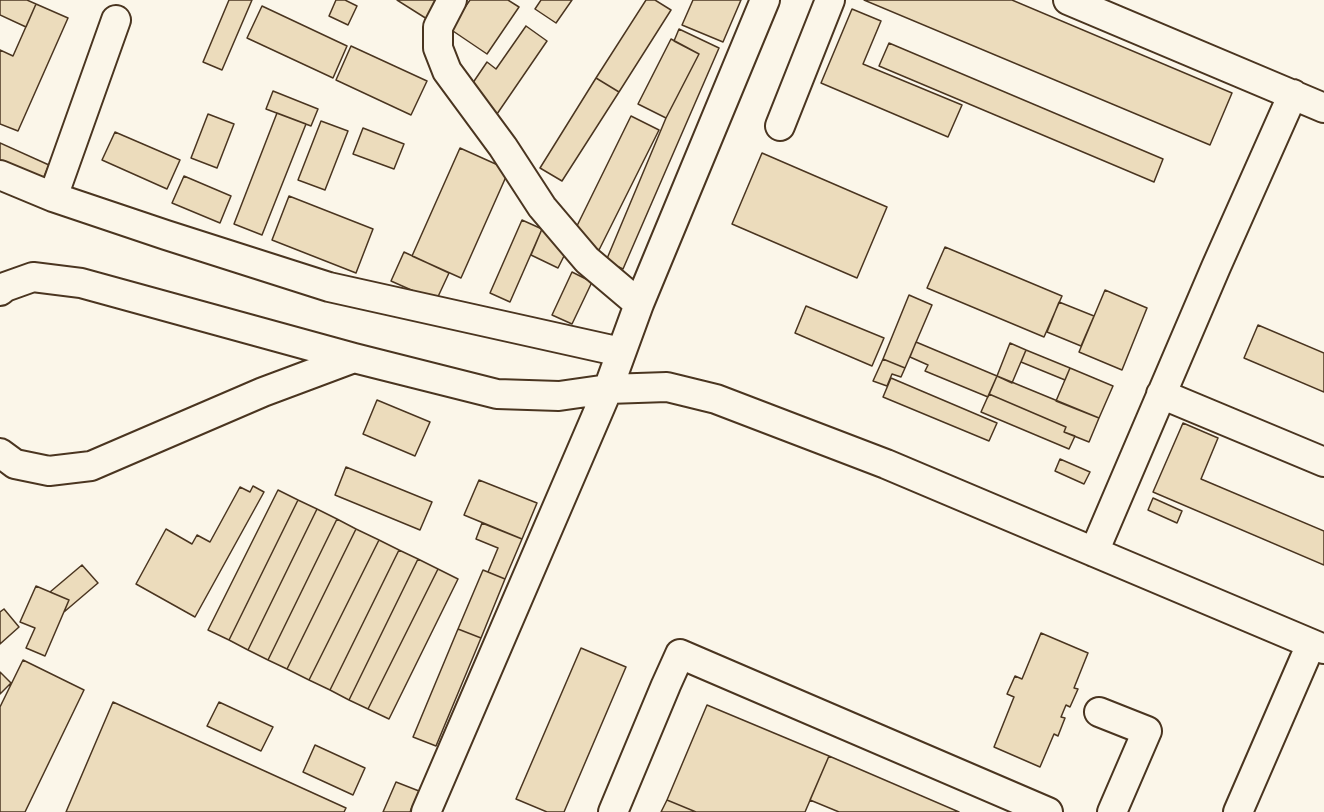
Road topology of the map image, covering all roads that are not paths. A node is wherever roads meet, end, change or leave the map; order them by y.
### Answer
1 (452, 0) edge
2 (765, 0) edge
3 (830, 0) edge
4 (1068, 0) edge
5 (116, 20) dead end
6 (1293, 94) junction
7 (1324, 108) edge
8 (780, 126) dead end
9 (0, 175) edge
10 (52, 197) junction
11 (0, 291) edge
12 (639, 304) junction
13 (621, 352) junction
14 (354, 358) junction
15 (608, 389) junction
16 (1161, 394) junction
17 (0, 453) edge
18 (1324, 462) edge
19 (1094, 552) junction
20 (1318, 647) edge
21 (1099, 712) dead end
22 (426, 812) edge
23 (613, 812) edge
24 (1048, 812) edge
25 (1112, 812) edge
26 (1238, 812) edge

1 - 12 street
2 - 12 street
3 - 8 street
4 - 6 street
5 - 10 street
6 - 7 street
6 - 16 street
9 - 10 street
10 - 13 street
11 - 14 street
12 - 13 street
13 - 15 street
14 - 15 street
14 - 17 street
15 - 19 street
15 - 22 street
16 - 18 street
16 - 19 street
19 - 20 street
20 - 26 street
21 - 25 street
23 - 24 street

